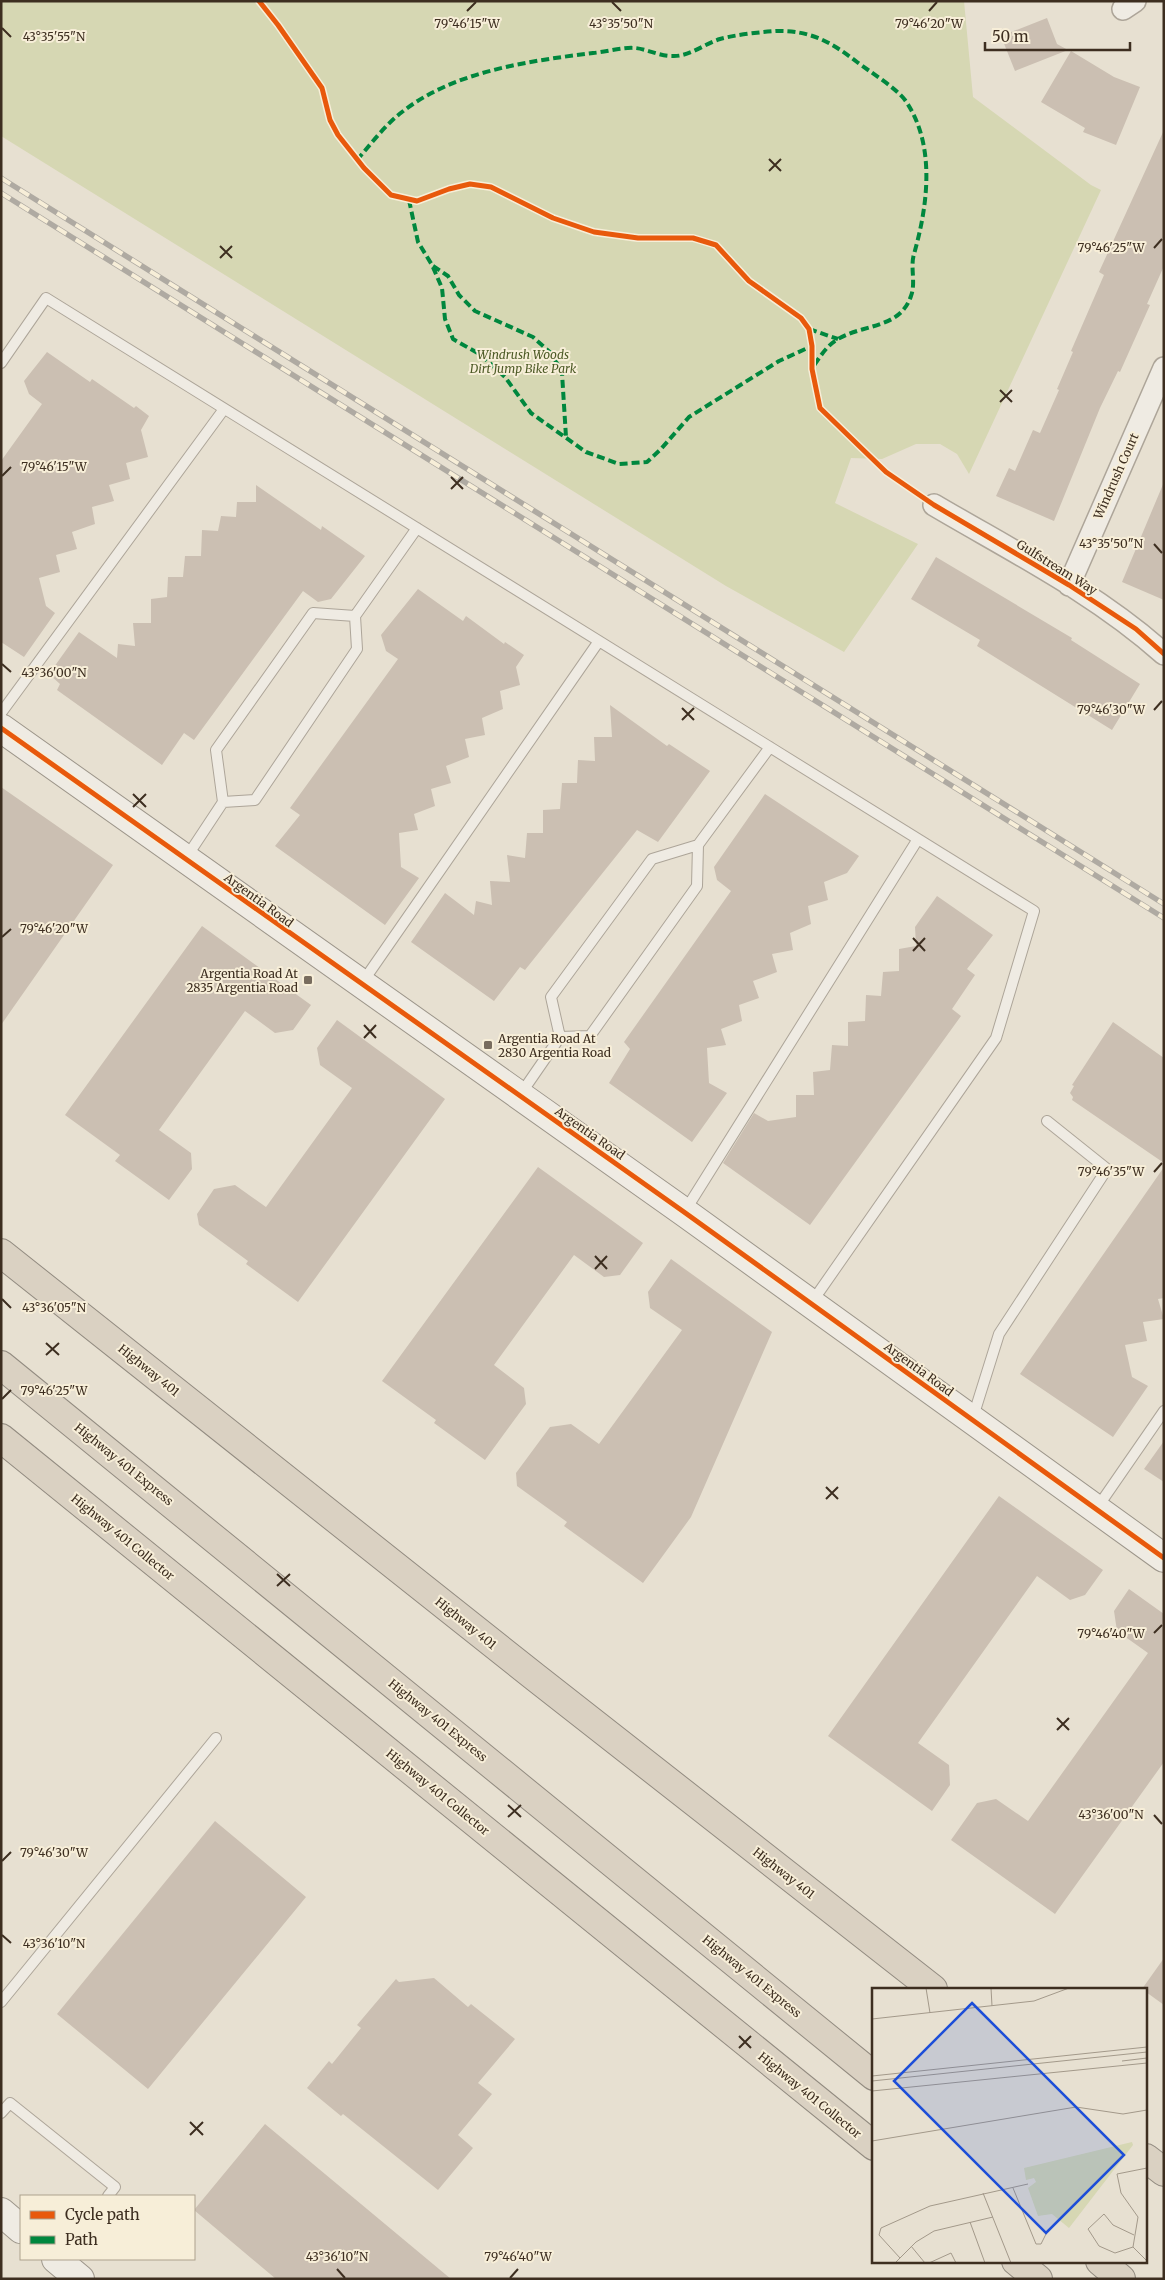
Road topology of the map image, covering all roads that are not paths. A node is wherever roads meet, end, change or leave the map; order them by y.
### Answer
1 (1, 364) edge
2 (1164, 368) edge
3 (224, 409) junction
4 (934, 504) dead end
5 (417, 528) junction
6 (1069, 585) junction
7 (356, 616) junction
8 (599, 641) junction
9 (1164, 654) edge
10 (1, 713) edge
11 (1, 728) edge
12 (770, 747) junction
13 (223, 802) junction
14 (918, 839) junction
15 (698, 845) junction
16 (185, 860) junction
17 (361, 984) junction
18 (560, 1037) junction
19 (519, 1096) junction
20 (1047, 1121) dead end
21 (684, 1212) junction
22 (1, 1253) edge
23 (810, 1304) junction
24 (1, 1365) edge
25 (1164, 1411) edge
26 (972, 1420) junction
27 (1, 1438) edge
28 (1097, 1508) junction
29 (1164, 1558) edge
30 (216, 1738) dead end
31 (932, 1988) edge
32 (1, 2002) edge
33 (872, 2074) edge
34 (1, 2113) edge
35 (872, 2144) edge
36 (1148, 2160) edge
37 (1164, 2172) edge
38 (109, 2195) edge
39 (1, 2212) edge
40 (20, 2228) edge
41 (57, 2260) edge
42 (1017, 2262) edge
43 (1101, 2262) edge
44 (80, 2279) edge
45 (1038, 2279) edge
46 (1121, 2279) edge

1 - 3 lane
2 - 6 street, Windrush Court
3 - 5 lane
3 - 10 lane
4 - 6 street, Gulfstream Way
5 - 7 lane
5 - 8 lane
6 - 9 street, Gulfstream Way
7 - 13 lane
7 - 13 lane
8 - 12 lane
8 - 17 lane
11 - 16 street, Argentia Road
12 - 14 lane
12 - 15 lane
13 - 16 lane
14 - 21 lane
14 - 23 lane
15 - 18 lane
15 - 18 lane
16 - 17 street, Argentia Road
17 - 19 street, Argentia Road
18 - 19 lane
19 - 21 street, Argentia Road
20 - 26 lane
21 - 23 street, Argentia Road
22 - 31 highway, Highway 401
23 - 26 street, Argentia Road
24 - 33 highway, Highway 401 Express
25 - 28 lane
26 - 28 street, Argentia Road
27 - 35 highway, Highway 401 Collector
28 - 29 street, Argentia Road
30 - 32 lane
34 - 38 lane
36 - 37 highway
39 - 40 street
41 - 44 street
42 - 45 highway
43 - 46 highway

